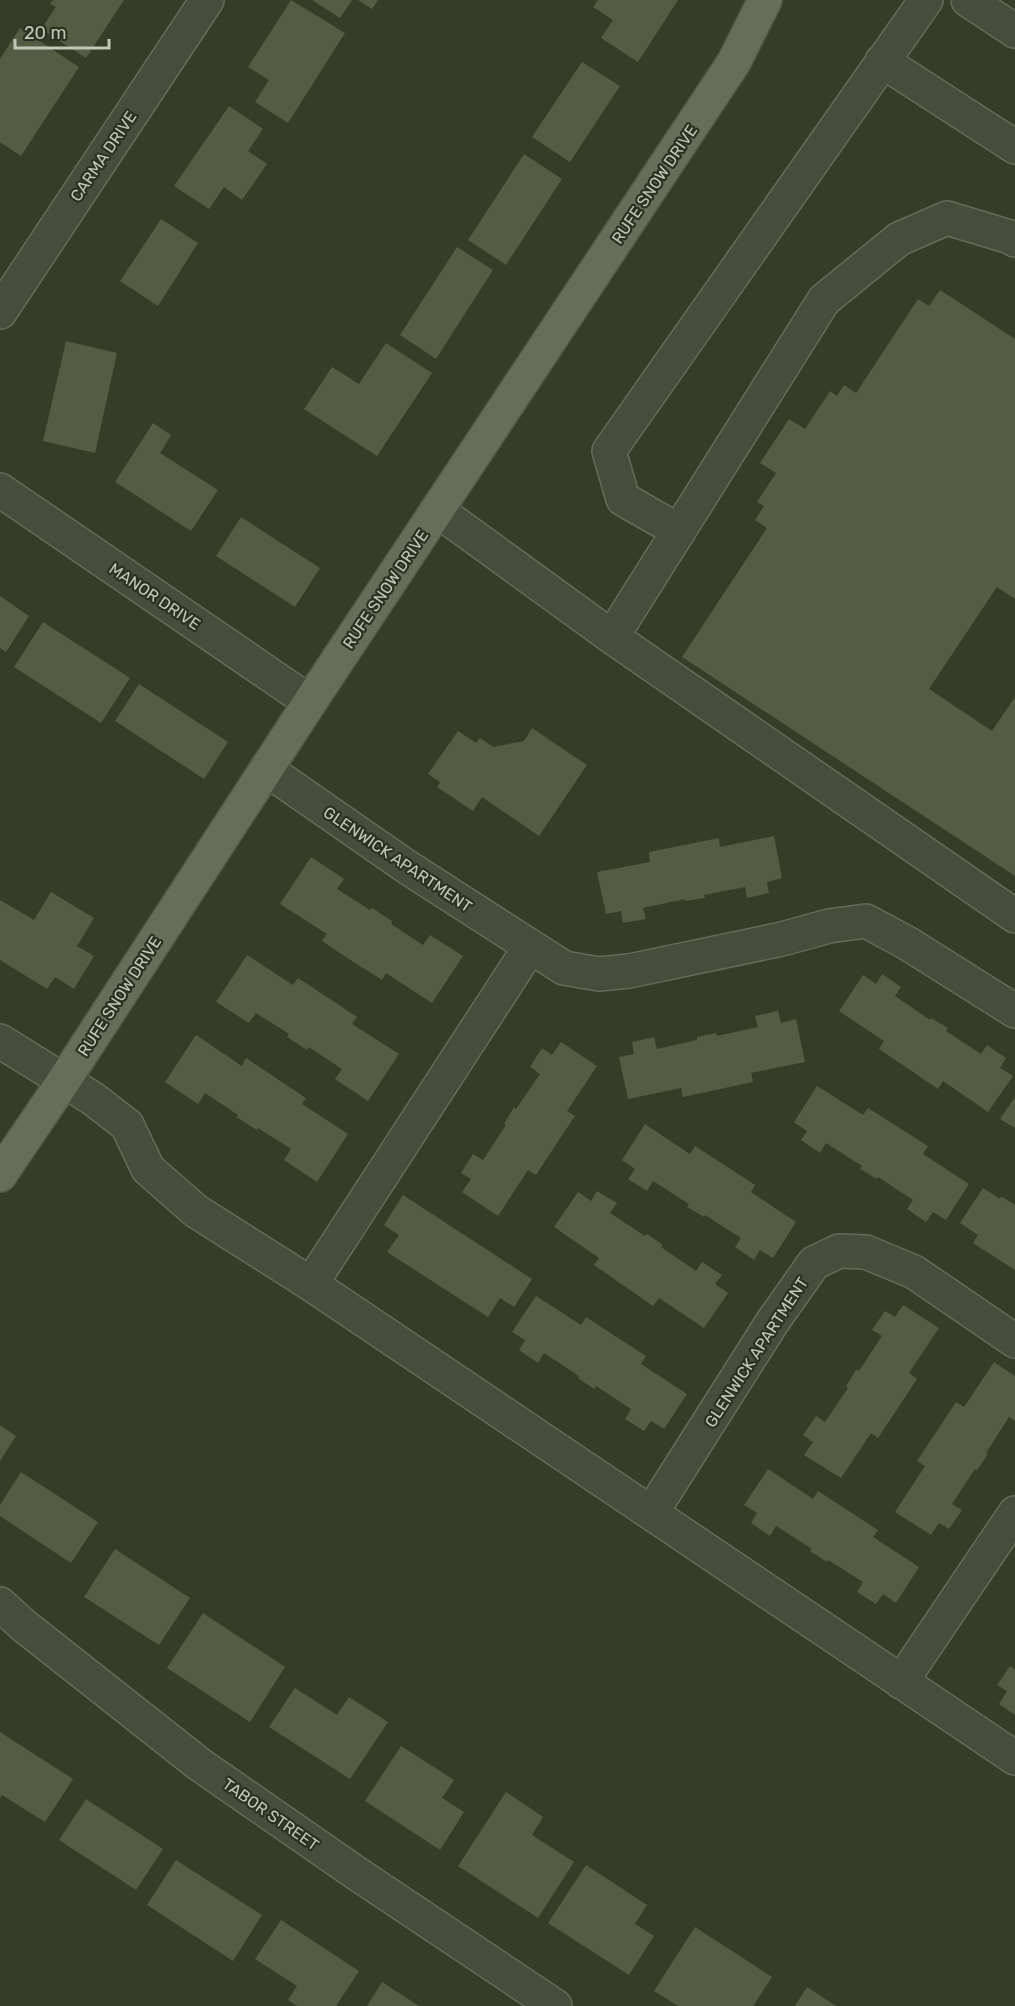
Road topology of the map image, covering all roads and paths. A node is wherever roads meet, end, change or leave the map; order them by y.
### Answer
1 (207, 0) edge
2 (765, 0) edge
3 (788, 0) edge
4 (926, 0) edge
5 (968, 0) edge
6 (1015, 31) edge
7 (734, 62) junction
8 (874, 71) junction
9 (1015, 147) edge
10 (1015, 240) edge
11 (0, 312) edge
12 (0, 490) edge
13 (437, 510) junction
14 (679, 531) junction
15 (612, 637) junction
16 (310, 702) junction
17 (267, 769) junction
18 (1015, 916) edge
19 (530, 947) junction
20 (1015, 1011) edge
21 (0, 1041) edge
22 (63, 1082) junction
23 (0, 1175) edge
24 (311, 1284) junction
25 (1015, 1341) edge
26 (652, 1512) junction
27 (1015, 1513) edge
28 (0, 1604) edge
29 (902, 1682) junction
30 (1015, 1758) edge
31 (555, 2006) edge

1 - 11 street, CARMA DRIVE
2 - 7 main road, RUFE SNOW DRIVE
3 - 7 main road
4 - 8 street
5 - 6 street
7 - 13 main road, RUFE SNOW DRIVE
8 - 9 street
8 - 14 street
10 - 14 street
12 - 16 street, MANOR DRIVE
13 - 15 street
13 - 16 main road, RUFE SNOW DRIVE
14 - 15 street
15 - 18 street
16 - 17 main road, RUFE SNOW DRIVE
17 - 19 street, GLENWICK APARTMENT
17 - 22 main road, RUFE SNOW DRIVE
19 - 20 street, GLENWICK APARTMENT
19 - 24 street
21 - 22 street
22 - 23 main road, RUFE SNOW DRIVE
22 - 24 street
24 - 26 street
25 - 26 street, GLENWICK APARTMENT
26 - 29 street
27 - 29 street
28 - 31 street, TABOR STREET
29 - 30 street

